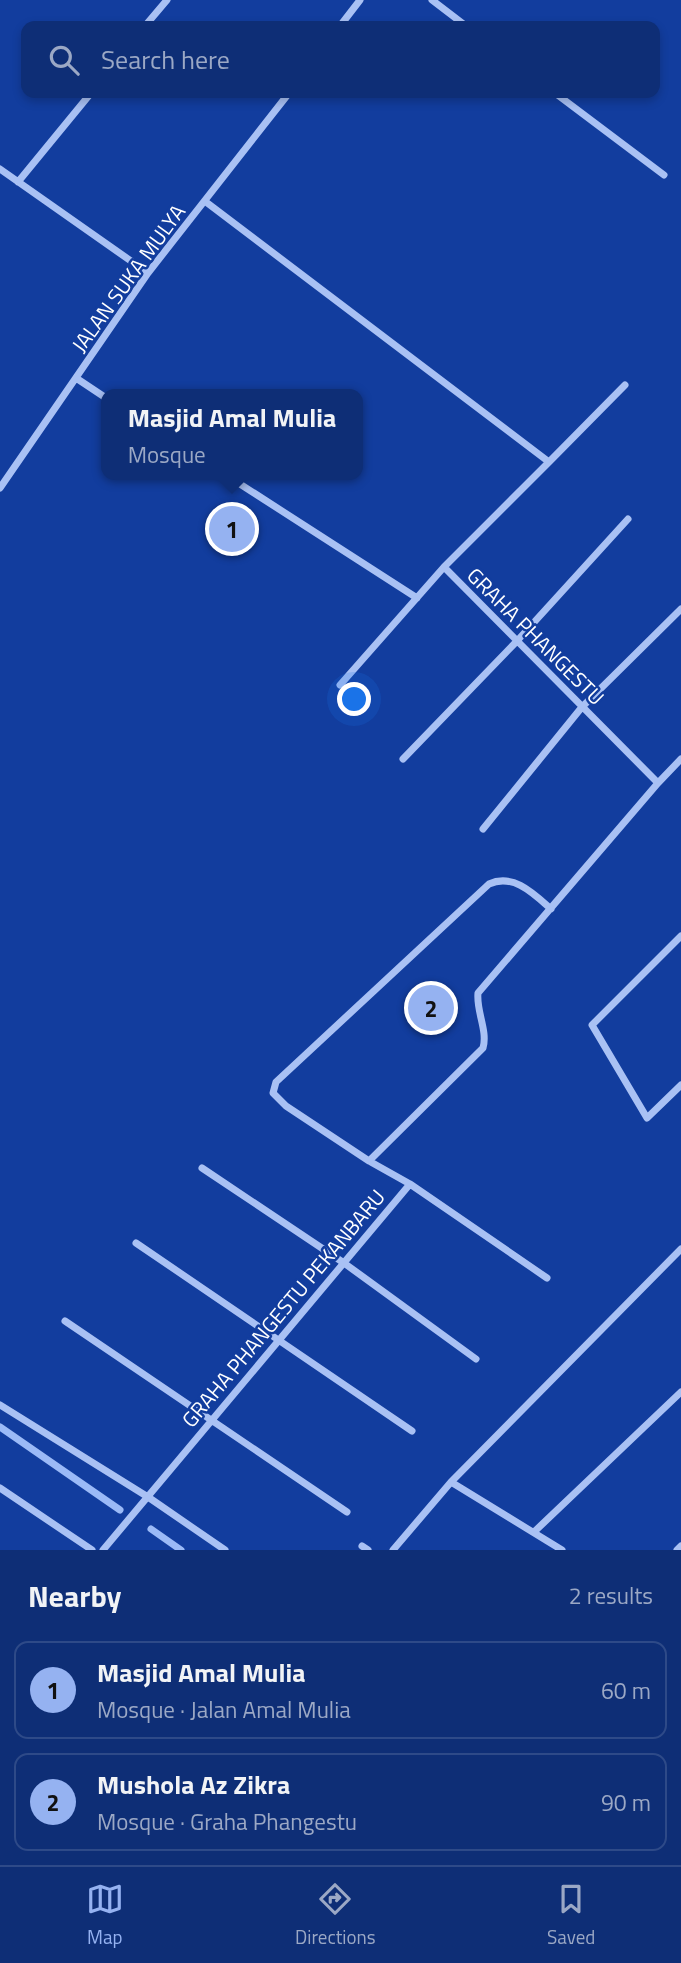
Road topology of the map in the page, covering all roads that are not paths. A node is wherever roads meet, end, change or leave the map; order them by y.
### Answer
1 (167, 0) edge
2 (360, 0) edge
3 (432, 0) edge
4 (149, 21) edge
5 (344, 21) edge
6 (460, 21) edge
7 (87, 98) edge
8 (285, 98) edge
9 (562, 98) edge
10 (0, 169) edge
11 (664, 175) dead end
12 (18, 182) junction
13 (206, 202) junction
14 (148, 273) junction
15 (76, 378) junction
16 (625, 385) dead end
17 (101, 395) edge
18 (549, 462) junction
19 (234, 480) edge
20 (0, 488) edge
21 (628, 519) dead end
22 (444, 567) junction
23 (417, 598) junction
24 (681, 609) edge
25 (517, 641) junction
26 (340, 685) dead end
27 (582, 707) junction
28 (403, 759) dead end
29 (681, 759) edge
30 (658, 783) junction
31 (483, 829) dead end
32 (551, 909) junction
33 (681, 936) edge
34 (681, 1085) edge
35 (369, 1161) junction
36 (202, 1168) dead end
37 (410, 1184) junction
38 (136, 1243) dead end
39 (681, 1249) edge
40 (344, 1263) junction
41 (547, 1278) dead end
42 (65, 1321) dead end
43 (279, 1341) junction
44 (476, 1359) dead end
45 (681, 1392) edge
46 (0, 1405) edge
47 (212, 1420) junction
48 (412, 1431) dead end
49 (451, 1482) junction
50 (0, 1488) edge
51 (148, 1497) junction
52 (346, 1512) dead end
53 (534, 1532) junction
54 (681, 1546) edge
55 (92, 1550) edge
56 (103, 1550) edge
57 (225, 1550) edge
58 (393, 1550) edge
59 (562, 1550) edge
60 (677, 1550) edge

1 - 4 street
2 - 5 street
3 - 6 street
7 - 12 street
8 - 13 street, JALAN SUKA MULYA
9 - 11 street
10 - 12 street
12 - 14 street
13 - 14 street, JALAN SUKA MULYA
13 - 18 street
14 - 15 street, JALAN SUKA MULYA
15 - 17 street
15 - 20 street, JALAN SUKA MULYA
16 - 18 street, GRAHA PHANGESTU
18 - 22 street, GRAHA PHANGESTU
19 - 23 street
21 - 25 street
22 - 23 street
22 - 25 street, GRAHA PHANGESTU
23 - 26 street
24 - 27 street
25 - 27 street, GRAHA PHANGESTU
25 - 28 street
27 - 30 street, GRAHA PHANGESTU
27 - 31 street
29 - 30 street
30 - 32 street
32 - 35 street, GRAHA PHANGESTU PEKANBARU
32 - 35 street
33 - 34 street
35 - 37 street, GRAHA PHANGESTU PEKANBARU
36 - 40 street
37 - 40 street, GRAHA PHANGESTU PEKANBARU
37 - 41 street
38 - 43 street
39 - 49 street
40 - 43 street, GRAHA PHANGESTU PEKANBARU
40 - 44 street
42 - 47 street
43 - 47 street, GRAHA PHANGESTU PEKANBARU
43 - 48 street
45 - 53 street
46 - 51 street
47 - 51 street, GRAHA PHANGESTU PEKANBARU
47 - 52 street
49 - 53 street
49 - 58 street
50 - 55 street
51 - 56 street, GRAHA PHANGESTU PEKANBARU
51 - 57 street
53 - 59 street
54 - 60 street

